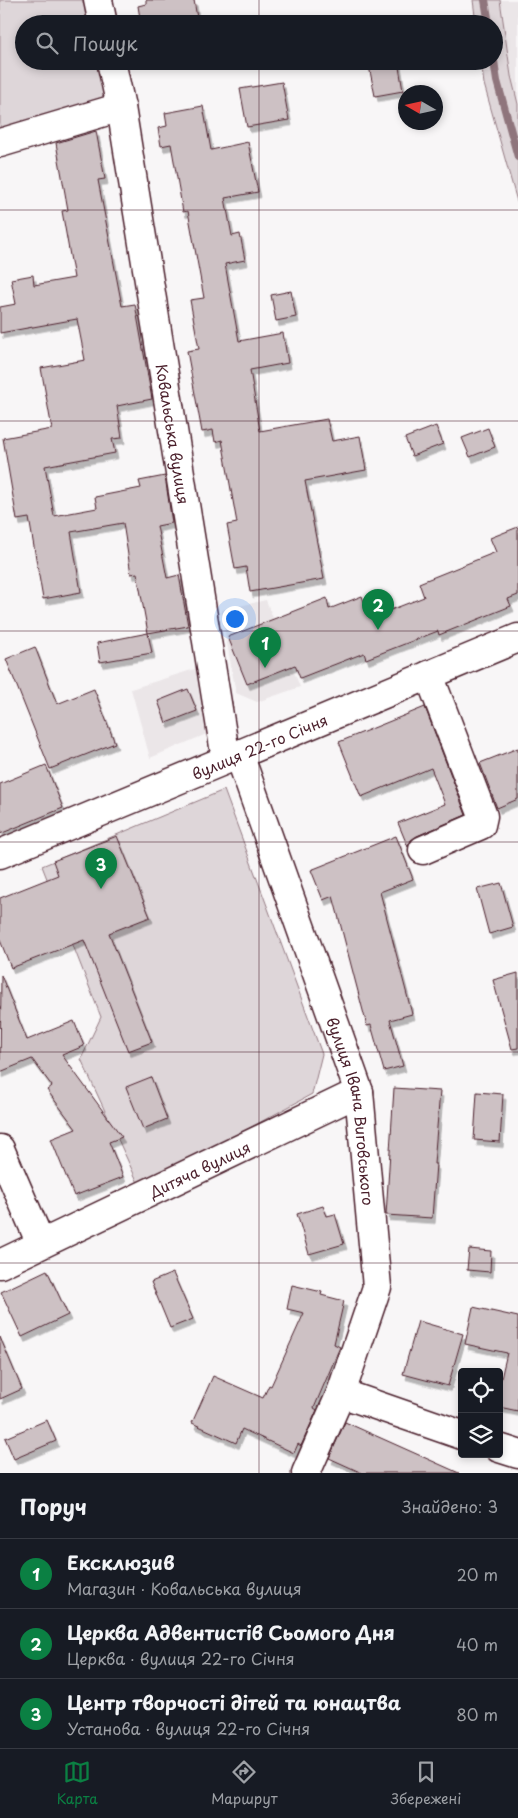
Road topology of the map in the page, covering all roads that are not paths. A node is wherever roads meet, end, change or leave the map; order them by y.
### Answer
1 (98, 0) edge
2 (101, 15) edge
3 (113, 70) edge
4 (121, 107) junction
5 (0, 142) edge
6 (518, 638) edge
7 (429, 675) junction
8 (233, 757) junction
9 (423, 850) dead end
10 (0, 854) edge
11 (359, 1092) junction
12 (0, 1149) edge
13 (41, 1244) junction
14 (0, 1264) edge
15 (341, 1393) junction
16 (458, 1434) edge
17 (503, 1449) edge
18 (518, 1454) edge
19 (306, 1473) edge

1 - 2 street
3 - 4 street, Ковальська вулиця
4 - 5 street
4 - 8 street, Ковальська вулиця
6 - 7 street, вулиця 22-го Січня
7 - 8 street, вулиця 22-го Січня
7 - 9 street
8 - 10 street, вулиця 22-го Січня
8 - 11 street, вулиця Івана Виговського
11 - 13 street, Дитяча вулиця
11 - 15 street, вулиця Івана Виговського
12 - 13 street
13 - 14 street, Дитяча вулиця
15 - 16 street
15 - 19 street, вулиця Івана Виговського
17 - 18 street

